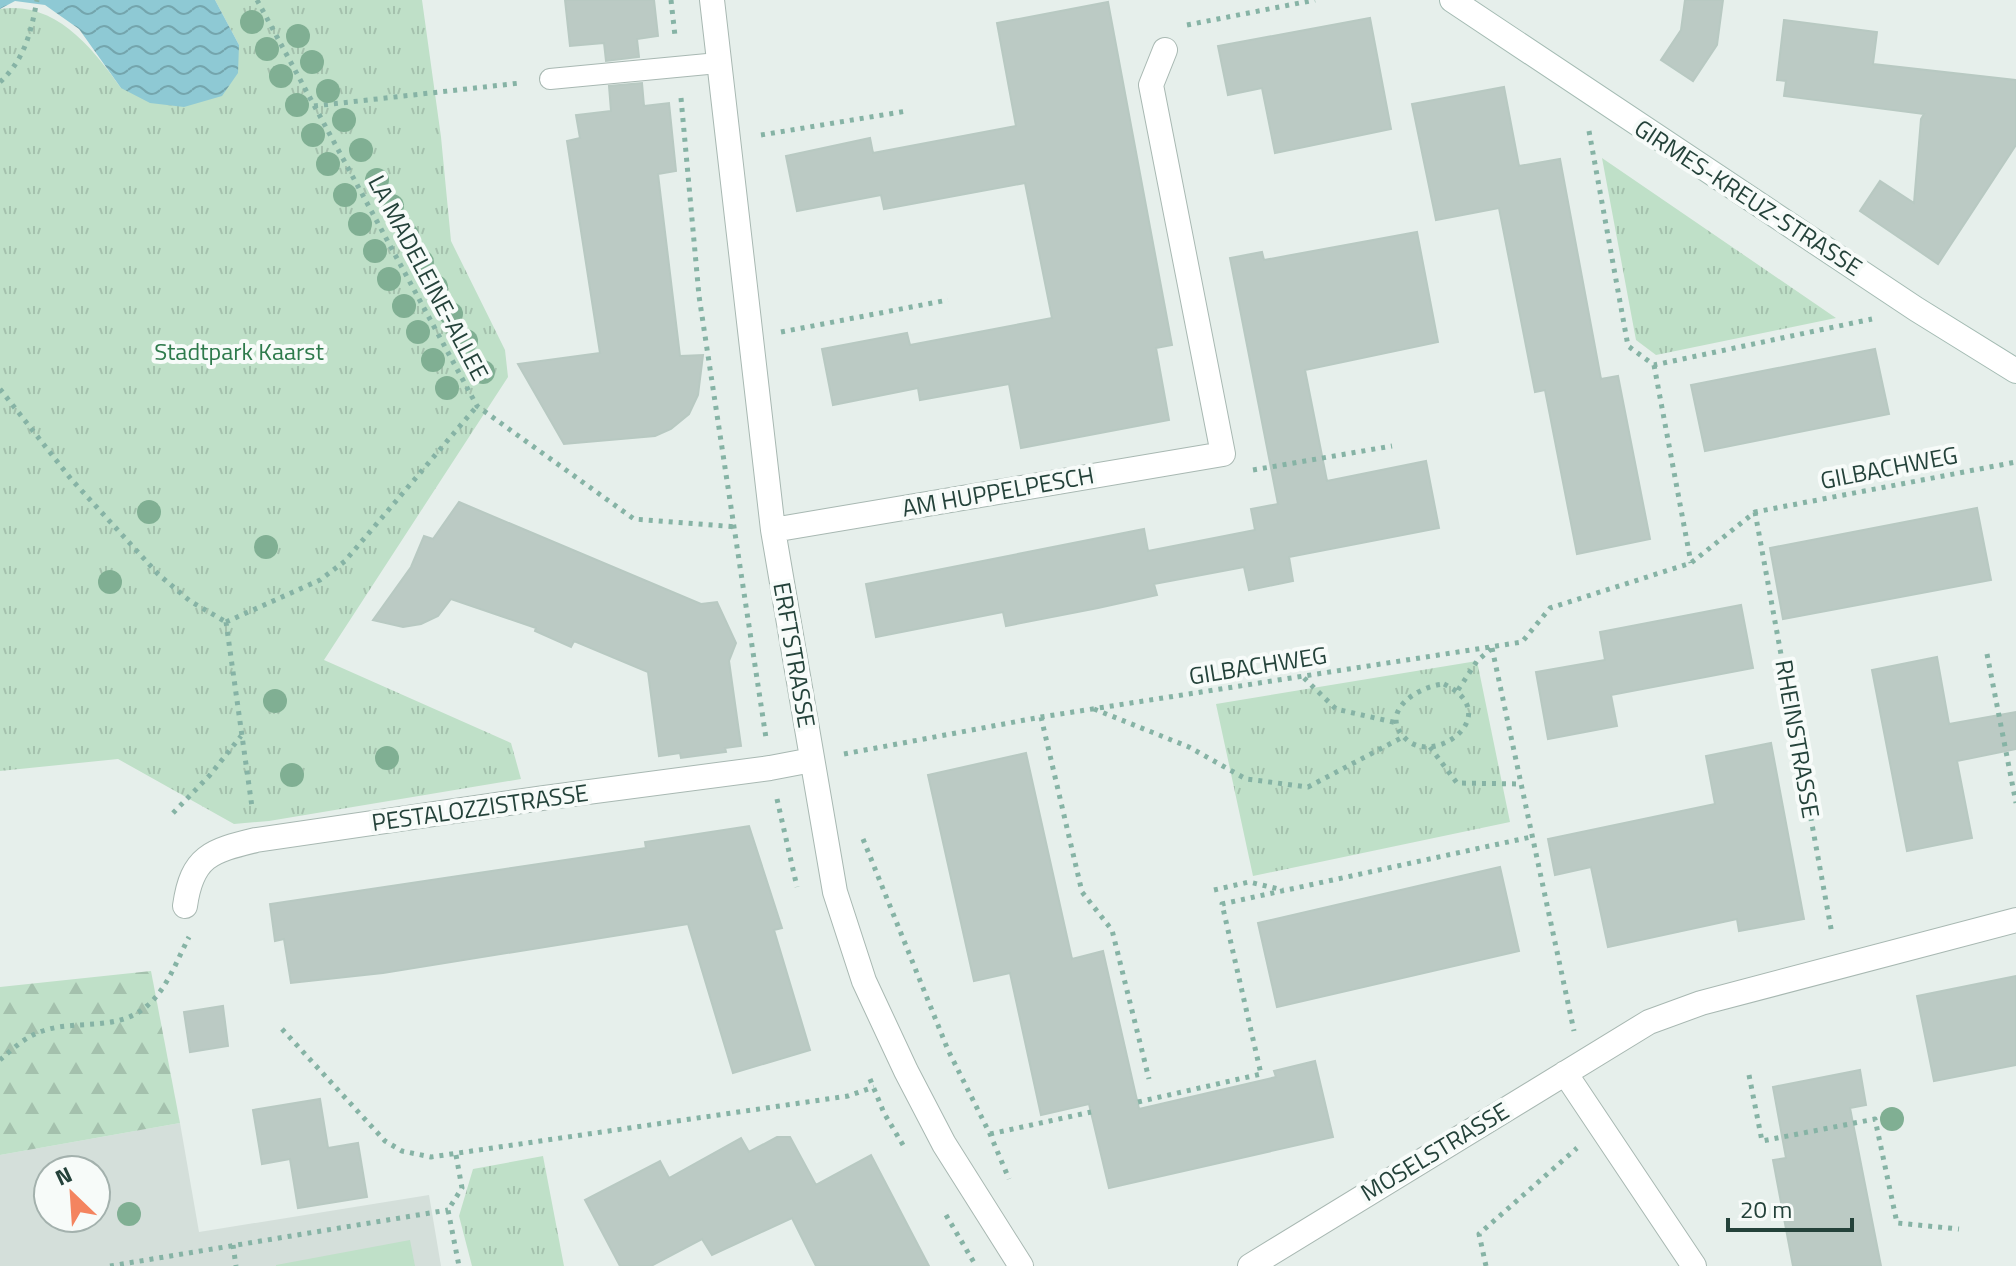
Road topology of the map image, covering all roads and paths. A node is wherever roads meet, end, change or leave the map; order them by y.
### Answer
1 (257, 0) edge
2 (671, 0) edge
3 (712, 0) edge
4 (1315, 0) edge
5 (1452, 0) edge
6 (36, 2) edge
7 (1165, 50) joint
8 (718, 63) junction
9 (678, 67) junction
10 (550, 79) joint
11 (0, 82) edge
12 (1580, 87) junction
13 (314, 106) junction
14 (907, 111) dead end
15 (756, 136) dead end
16 (948, 300) dead end
17 (1916, 309) junction
18 (780, 332) dead end
19 (1654, 365) junction
20 (2016, 371) edge
21 (0, 389) edge
22 (477, 406) junction
23 (1392, 446) dead end
24 (1223, 454) junction
25 (2016, 455) edge
26 (2014, 462) edge
27 (1755, 512) junction
28 (735, 526) junction
29 (773, 530) junction
30 (1691, 563) junction
31 (226, 622) junction
32 (1492, 648) junction
33 (1987, 654) dead end
34 (1303, 677) junction
35 (1458, 690) junction
36 (1093, 709) junction
37 (1041, 717) junction
38 (1397, 723) junction
39 (241, 735) junction
40 (1403, 737) junction
41 (1430, 747) junction
42 (812, 760) junction
43 (770, 768) junction
44 (1520, 784) junction
45 (2016, 803) edge
46 (173, 813) dead end
47 (861, 832) dead end
48 (1531, 837) junction
49 (256, 840) junction
50 (1214, 890) dead end
51 (1284, 890) junction
52 (189, 918) joint
53 (2016, 920) edge
54 (1838, 967) junction
55 (282, 1029) dead end
56 (0, 1060) edge
57 (1573, 1068) junction
58 (906, 1071) junction
59 (1749, 1075) dead end
60 (1149, 1079) dead end
61 (1138, 1102) dead end
62 (1091, 1112) dead end
63 (1600, 1128) junction
64 (990, 1134) junction
65 (456, 1155) junction
66 (1012, 1186) dead end
67 (448, 1210) junction
68 (1959, 1229) dead end
69 (233, 1245) junction
70 (110, 1266) edge
71 (236, 1266) edge
72 (459, 1266) edge
73 (1021, 1266) edge
74 (1250, 1266) edge
75 (1486, 1266) edge
76 (1694, 1266) edge

1 - 13 path, LA MADELEINE-ALLEE
2 - 9 path
3 - 8 street, ERFTSTRASSE
4 - 7 path
5 - 12 street, GIRMES-KREUZ-STRASSE
6 - 11 path
7 - 24 street
8 - 9 lane
8 - 29 street, ERFTSTRASSE
9 - 10 lane
9 - 28 path
10 - 13 path
12 - 17 street, GIRMES-KREUZ-STRASSE
12 - 19 path
13 - 22 path, LA MADELEINE-ALLEE
14 - 15 path
16 - 18 path
17 - 19 path
17 - 20 street, GIRMES-KREUZ-STRASSE
19 - 30 path
21 - 31 path
22 - 28 path, LA MADELEINE-ALLEE
22 - 31 path
23 - 24 path
24 - 29 street, AM HUPPELPESCH
25 - 26 path
26 - 27 path, GILBACHWEG
27 - 30 path, GILBACHWEG
27 - 54 path, RHEINSTRASSE
28 - 29 path, LA MADELEINE-ALLEE
28 - 43 path
29 - 42 street, ERFTSTRASSE
30 - 32 path, GILBACHWEG
31 - 39 path
32 - 34 path, GILBACHWEG
32 - 35 path
32 - 44 path
33 - 45 path
34 - 36 path, GILBACHWEG
34 - 38 path
35 - 38 path
35 - 41 path
36 - 37 path, GILBACHWEG
36 - 40 path
37 - 42 path, GILBACHWEG
37 - 60 path
38 - 40 path
39 - 46 path
39 - 49 path
40 - 41 path
41 - 44 path
42 - 43 street, PESTALOZZISTRASSE
42 - 58 street, ERFTSTRASSE
43 - 49 street, PESTALOZZISTRASSE
44 - 48 path
47 - 64 path
48 - 51 path
48 - 57 path
49 - 52 street, PESTALOZZISTRASSE
50 - 51 path
51 - 61 path
52 - 56 path
53 - 54 street
54 - 57 street
55 - 65 path
57 - 63 street
57 - 74 street, MOSELSTRASSE
58 - 65 path
58 - 73 street, ERFTSTRASSE
59 - 68 path
62 - 64 path
63 - 75 path
63 - 76 street
64 - 66 path
65 - 67 path
67 - 69 path
67 - 72 path
69 - 70 path
69 - 71 path

